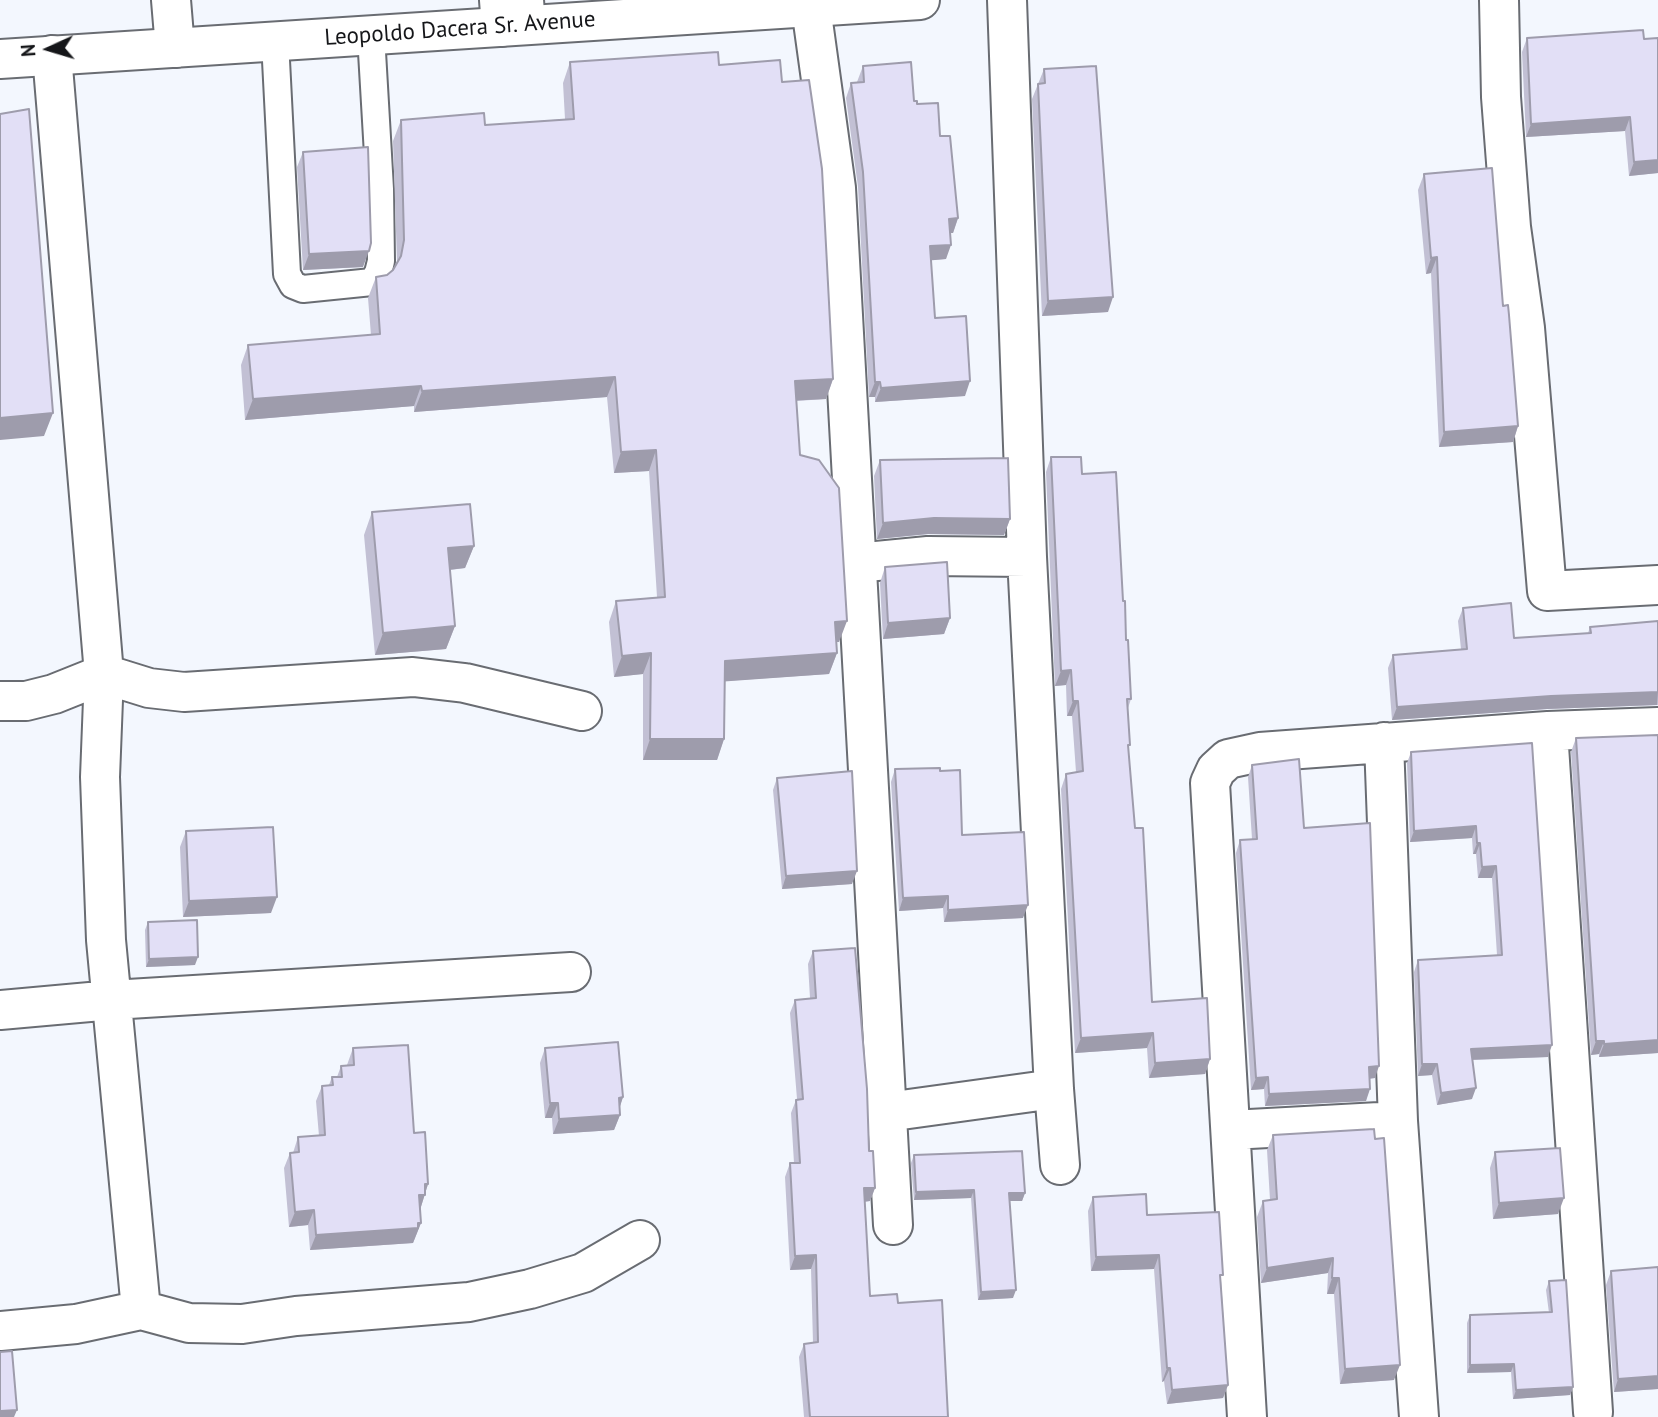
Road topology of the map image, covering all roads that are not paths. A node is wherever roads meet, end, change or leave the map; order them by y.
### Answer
1 (171, 0) edge
2 (920, 0) edge
3 (1007, 0) edge
4 (1499, 0) edge
5 (811, 3) edge
6 (626, 9) edge
7 (516, 13) edge
8 (371, 35) junction
9 (275, 41) junction
10 (175, 48) junction
11 (52, 55) junction
12 (0, 59) edge
13 (1027, 557) junction
14 (856, 563) junction
15 (1658, 585) edge
16 (104, 674) junction
17 (0, 701) edge
18 (582, 711) dead end
19 (1658, 727) edge
20 (1548, 731) junction
21 (1384, 742) junction
22 (571, 972) dead end
23 (112, 1000) junction
24 (0, 1010) edge
25 (1054, 1090) junction
26 (887, 1112) junction
27 (1398, 1121) junction
28 (1231, 1130) junction
29 (1060, 1165) dead end
30 (893, 1225) dead end
31 (640, 1240) dead end
32 (141, 1310) junction
33 (0, 1331) edge
34 (1593, 1412) dead end
35 (1247, 1417) edge
36 (1419, 1417) edge

1 - 10 street
2 - 5 street, Leopoldo Dacera Sr. Avenue
3 - 13 street
4 - 15 street
5 - 6 street, Leopoldo Dacera Sr. Avenue
5 - 14 street
6 - 7 street, Leopoldo Dacera Sr. Avenue
7 - 8 street, Leopoldo Dacera Sr. Avenue
8 - 9 street, Leopoldo Dacera Sr. Avenue
8 - 9 lane
9 - 10 street, Leopoldo Dacera Sr. Avenue
10 - 11 street, Leopoldo Dacera Sr. Avenue
11 - 12 street, Leopoldo Dacera Sr. Avenue
11 - 16 street
13 - 14 street
13 - 25 street
14 - 26 street
16 - 17 street
16 - 18 street
16 - 23 street
19 - 20 street
20 - 21 street
20 - 34 street
21 - 27 street
21 - 28 street
22 - 23 street
23 - 24 street
23 - 32 street
25 - 26 street
25 - 29 street
26 - 30 street
27 - 28 street
27 - 36 street
28 - 35 street
31 - 32 street
32 - 33 street

